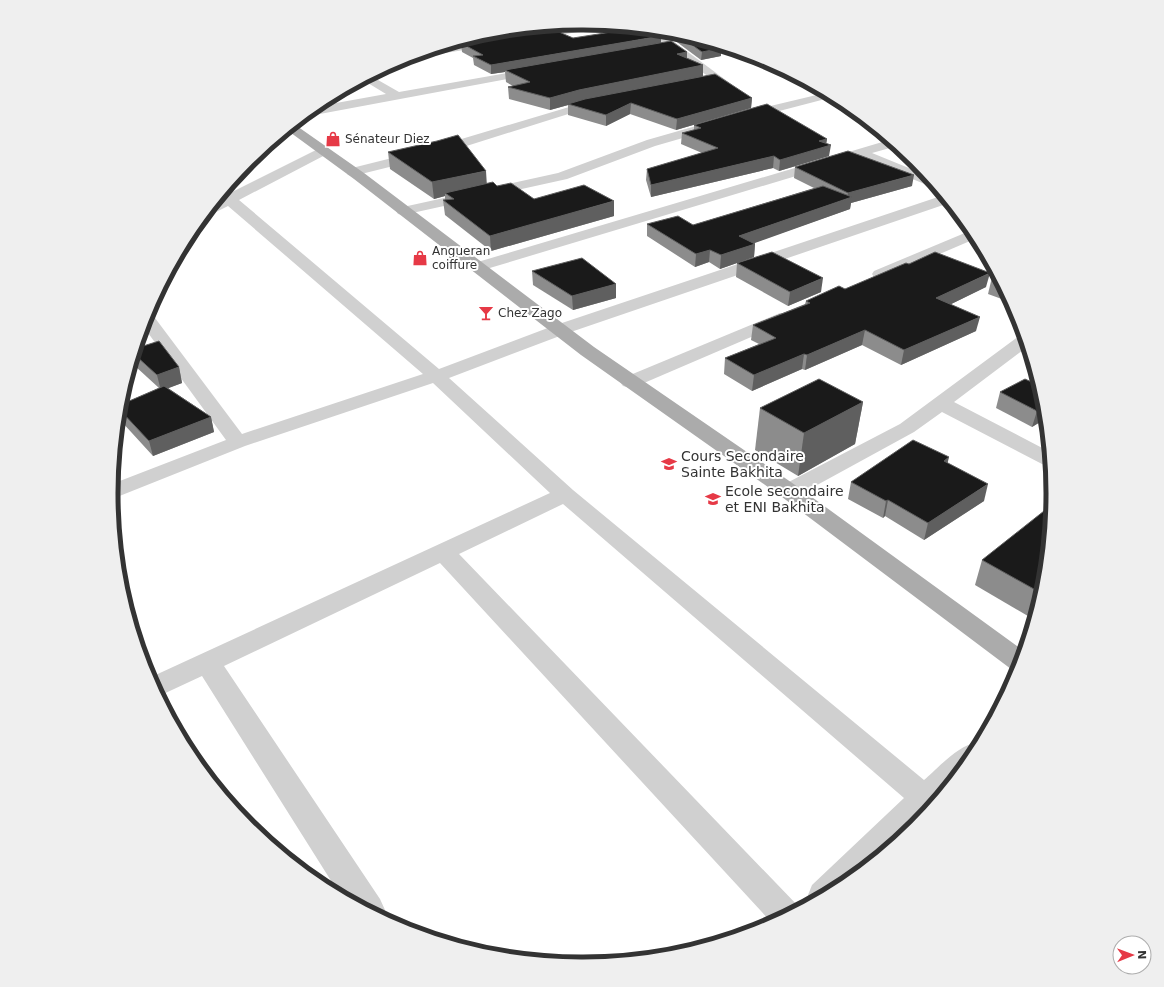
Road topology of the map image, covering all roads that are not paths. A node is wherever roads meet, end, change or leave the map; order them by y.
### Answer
1 (569, 30) edge
2 (661, 37) edge
3 (516, 39) edge
4 (500, 41) edge
5 (674, 46) junction
6 (454, 48) edge
7 (659, 49) edge
8 (544, 70) edge
9 (718, 79) junction
10 (372, 81) edge
11 (703, 82) edge
12 (398, 96) junction
13 (822, 97) edge
14 (606, 100) edge
15 (322, 110) edge
16 (764, 110) junction
17 (734, 119) edge
18 (719, 123) edge
19 (295, 130) edge
20 (887, 144) edge
21 (324, 150) junction
22 (858, 152) junction
23 (353, 172) junction
24 (920, 177) edge
25 (229, 199) junction
26 (941, 201) edge
27 (220, 204) edge
28 (403, 211) junction
29 (967, 237) edge
30 (477, 267) junction
31 (864, 281) edge
32 (791, 313) edge
33 (151, 324) edge
34 (559, 330) junction
35 (1020, 343) edge
36 (436, 376) junction
37 (630, 382) junction
38 (940, 403) junction
39 (238, 442) junction
40 (1044, 458) edge
41 (118, 490) edge
42 (789, 491) junction
43 (565, 495) junction
44 (444, 552) junction
45 (1015, 658) edge
46 (208, 663) junction
47 (160, 684) edge
48 (951, 774) edge
49 (924, 798) junction
50 (842, 877) edge
51 (362, 901) edge
52 (784, 911) edge

1 - 3 street
2 - 5 street
4 - 6 street
5 - 7 street
5 - 9 street
8 - 12 street
9 - 11 street
9 - 16 street
10 - 12 street
12 - 15 street
13 - 16 street
14 - 23 street
16 - 17 street
18 - 28 street
19 - 21 main road
20 - 22 street
21 - 23 main road
21 - 25 street
22 - 24 street
22 - 30 street
23 - 28 main road
25 - 27 street
25 - 36 street
26 - 34 street
28 - 30 main road
29 - 31 street
30 - 34 main road
32 - 37 street
33 - 39 street
34 - 36 street
34 - 37 main road
35 - 38 street
36 - 39 street
36 - 43 street
37 - 42 main road
38 - 40 street
38 - 42 street
39 - 41 street
42 - 45 main road
43 - 44 street
43 - 49 street
44 - 46 street
44 - 52 street
46 - 47 street
46 - 51 street
48 - 49 street
49 - 50 street

